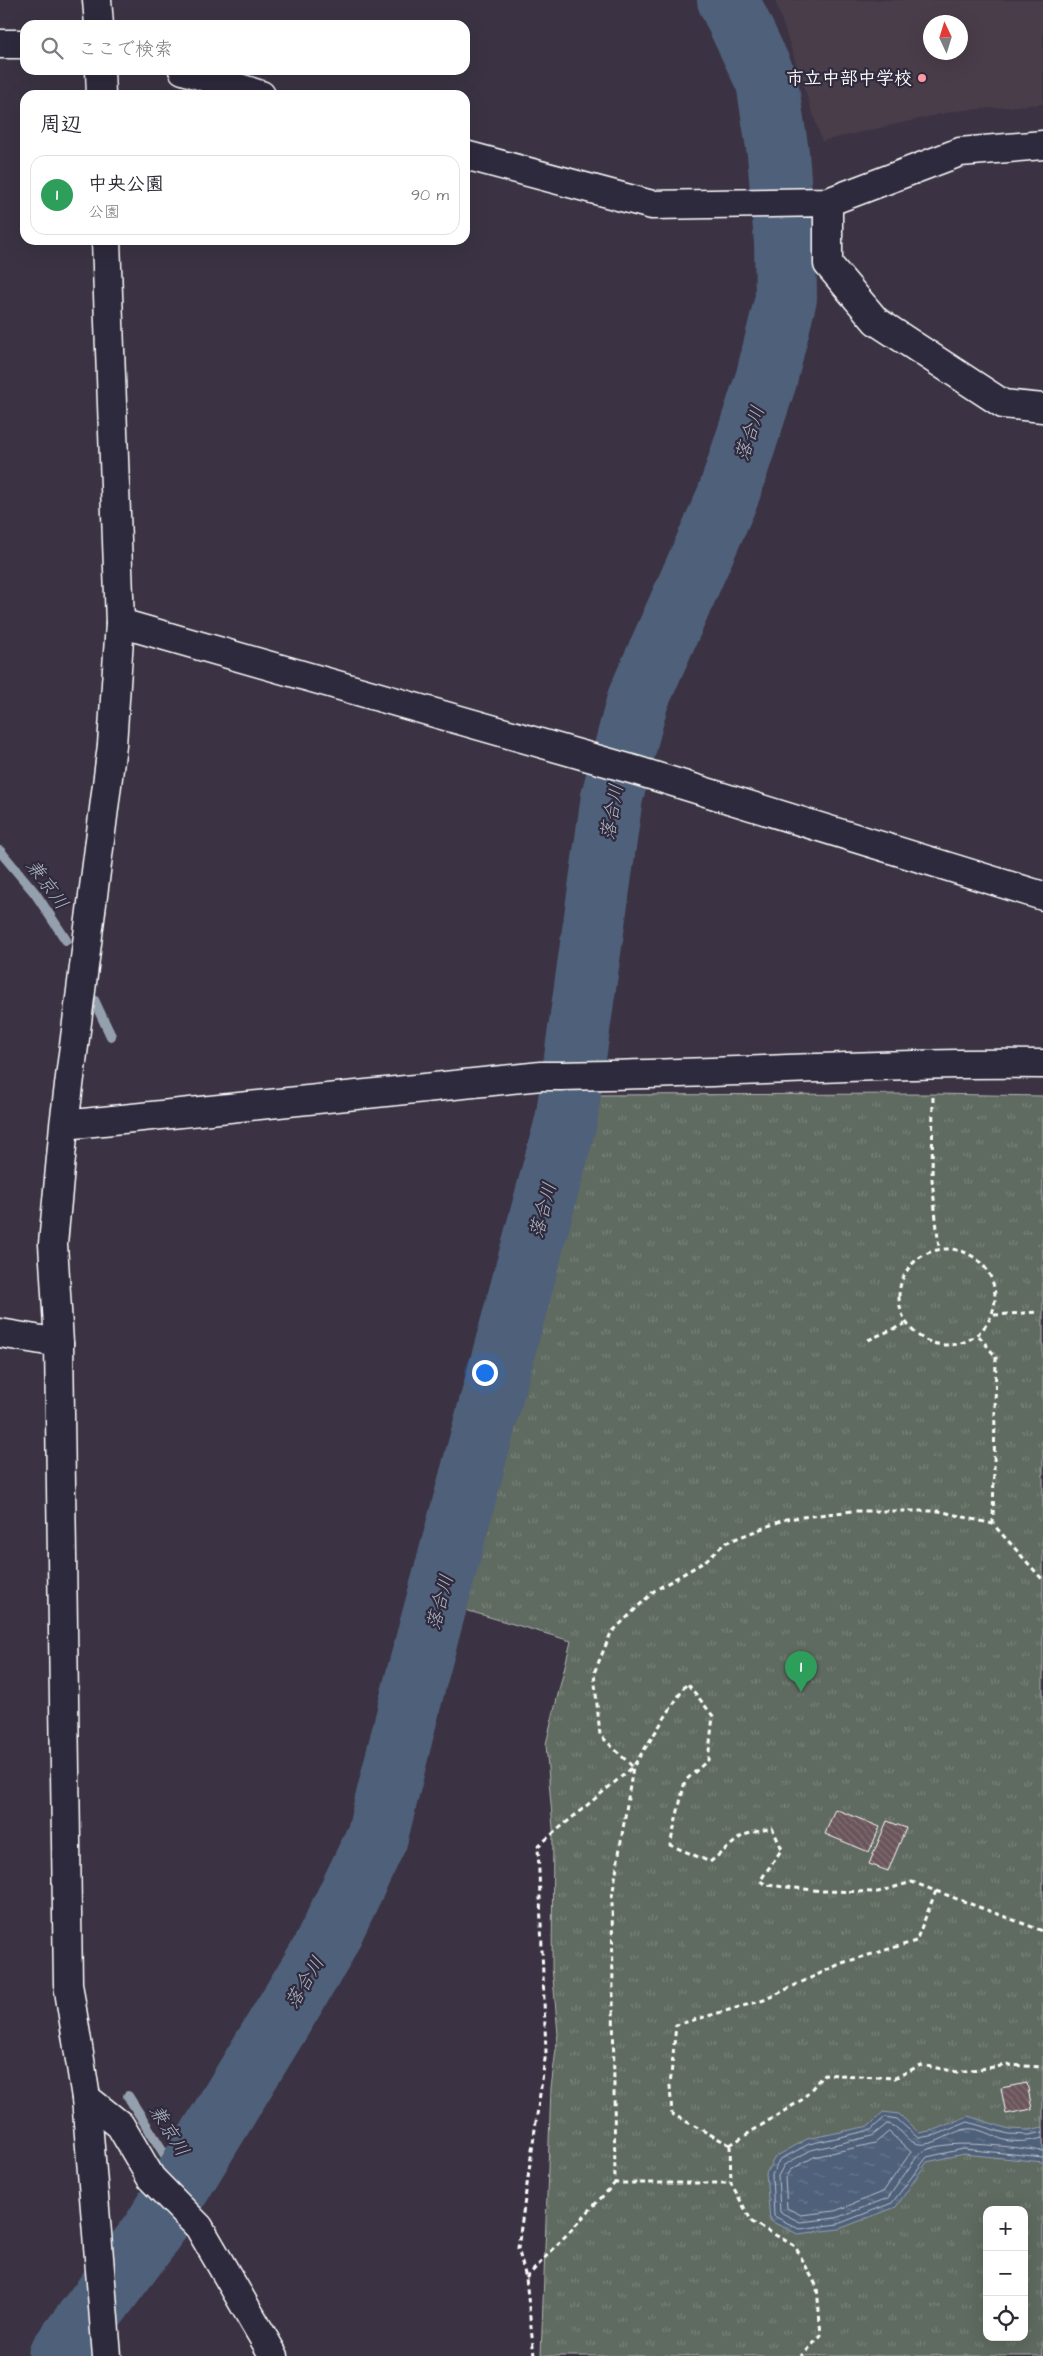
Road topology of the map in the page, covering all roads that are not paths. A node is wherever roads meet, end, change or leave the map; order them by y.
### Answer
1 (98, 0) edge
2 (98, 20) edge
3 (0, 44) edge
4 (20, 44) edge
5 (100, 75) edge
6 (199, 75) edge
7 (101, 90) edge
8 (245, 90) edge
9 (1043, 146) edge
10 (470, 156) edge
11 (823, 202) junction
12 (106, 245) edge
13 (1043, 408) edge
14 (120, 623) junction
15 (1043, 896) edge
16 (1043, 1064) edge
17 (64, 1125) junction
18 (0, 1333) edge
19 (58, 1343) junction
20 (86, 2098) junction
21 (106, 2353) edge
22 (274, 2356) edge

1 - 2 street
3 - 4 street
5 - 7 street
6 - 8 street
9 - 11 street
10 - 11 street
11 - 13 street
12 - 14 street
14 - 15 street
14 - 17 street
16 - 17 street
17 - 19 street
18 - 19 street
19 - 20 street
20 - 21 street
20 - 22 street

